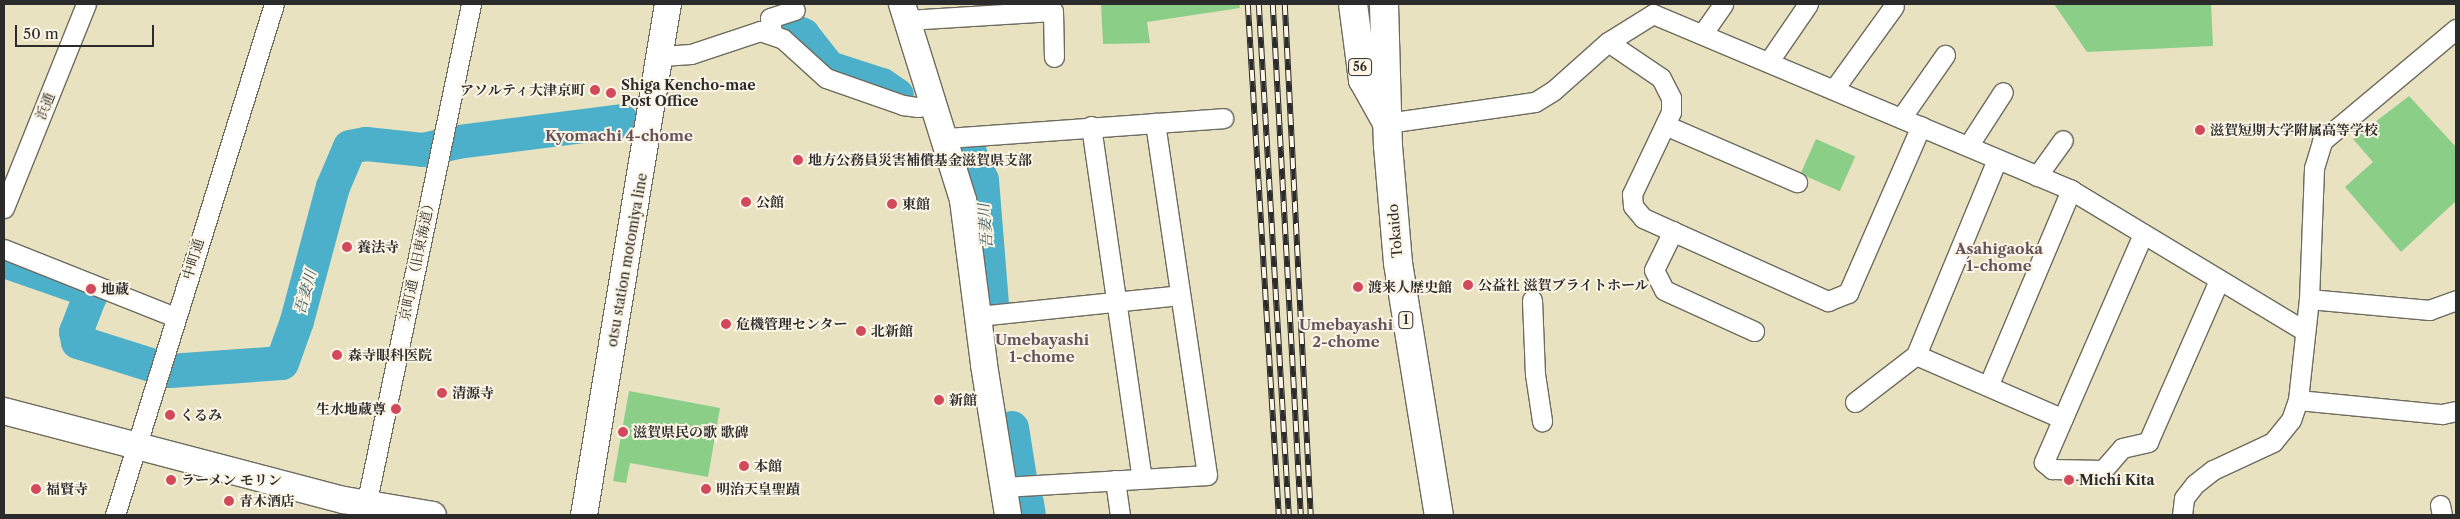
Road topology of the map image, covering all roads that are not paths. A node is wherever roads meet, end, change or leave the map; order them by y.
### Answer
1 (86, 4) edge
2 (274, 4) edge
3 (471, 4) edge
4 (668, 4) edge
5 (1353, 4) edge
6 (1384, 4) edge
7 (1723, 4) edge
8 (1808, 4) edge
9 (1894, 6) dead end
10 (1658, 9) edge
11 (795, 10) dead end
12 (904, 12) edge
13 (2456, 29) edge
14 (1703, 33) junction
15 (772, 34) junction
16 (1608, 42) junction
17 (1945, 55) dead end
18 (662, 56) junction
19 (1054, 57) dead end
20 (1769, 61) junction
21 (1834, 89) junction
22 (2003, 92) dead end
23 (935, 104) junction
24 (1223, 118) dead end
25 (1901, 118) junction
26 (1155, 123) junction
27 (1387, 123) junction
28 (1665, 125) junction
29 (1091, 126) junction
30 (1921, 126) junction
31 (946, 138) junction
32 (2063, 140) dead end
33 (1968, 146) junction
34 (1997, 158) junction
35 (2037, 176) junction
36 (1797, 182) dead end
37 (2071, 190) junction
38 (4, 208) edge
39 (1673, 231) junction
40 (2143, 234) junction
41 (4, 249) edge
42 (2219, 280) junction
43 (1180, 295) junction
44 (1532, 300) dead end
45 (2309, 300) junction
46 (2456, 300) edge
47 (1117, 304) junction
48 (978, 316) junction
49 (175, 317) junction
50 (1754, 331) dead end
51 (2306, 331) junction
52 (1916, 355) junction
53 (1989, 384) junction
54 (2298, 400) junction
55 (1856, 402) dead end
56 (4, 411) edge
57 (2456, 411) edge
58 (2063, 419) junction
59 (1542, 421) dead end
60 (136, 445) junction
61 (1142, 478) junction
62 (1115, 480) junction
63 (1014, 485) junction
64 (366, 509) edge
65 (115, 515) edge
66 (433, 515) edge
67 (584, 515) edge
68 (1008, 515) edge
69 (1120, 515) edge
70 (1439, 515) edge
71 (2182, 515) edge

1 - 38 street, 浜通
2 - 49 street, 中町通
3 - 64 street, 京町通（旧東海道）
4 - 18 street, otsu station motomiya line
5 - 27 main road, 56
6 - 27 main road, Tokaido / 1
7 - 14 street
8 - 20 street
9 - 21 street
10 - 14 street
10 - 16 street
11 - 15 street
12 - 19 street
12 - 23 street
13 - 45 street
14 - 20 street
15 - 18 street
15 - 23 street
16 - 27 street
16 - 28 street
17 - 25 street
18 - 67 street, otsu station motomiya line
20 - 21 street
21 - 25 street
22 - 33 street
23 - 31 street
24 - 26 street
25 - 30 street
26 - 29 street
26 - 43 street
27 - 70 main road, Tokaido / 1
28 - 36 street
28 - 39 street
29 - 31 street
29 - 47 street
30 - 33 street
30 - 39 street
31 - 48 street
32 - 35 street
33 - 34 street
34 - 35 street
34 - 52 street
35 - 37 street
37 - 40 street
37 - 53 street
39 - 50 street
40 - 42 street
40 - 58 street
41 - 49 street
42 - 51 street
42 - 58 street
43 - 47 street
43 - 61 street
44 - 59 street
45 - 46 street
45 - 51 street
47 - 48 street
47 - 61 street
48 - 63 street
49 - 60 street, 中町通
51 - 54 street
52 - 53 street
52 - 55 street
53 - 58 street
54 - 57 street
54 - 71 street
56 - 60 street
60 - 64 street
60 - 65 street, 中町通
61 - 62 street
62 - 63 street
62 - 69 street
63 - 68 street
64 - 66 street

